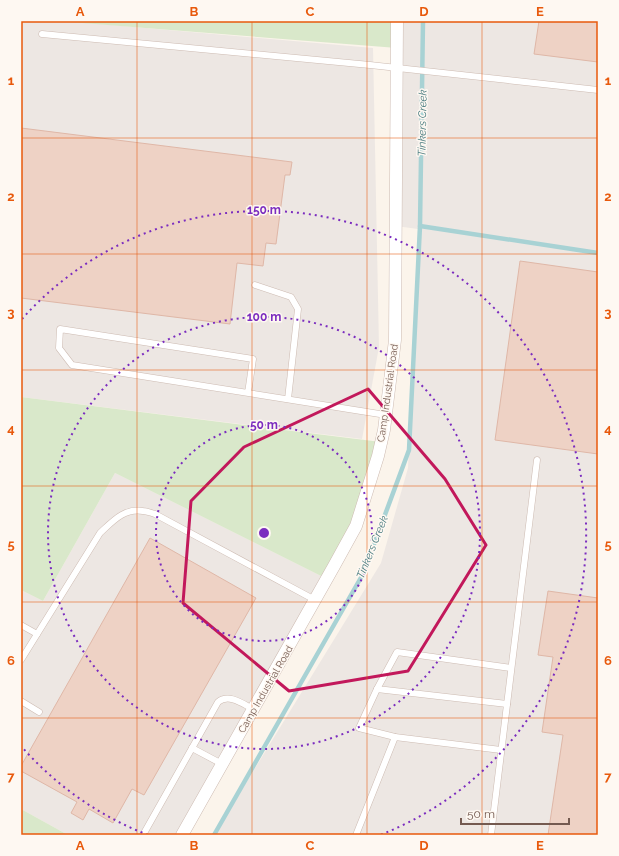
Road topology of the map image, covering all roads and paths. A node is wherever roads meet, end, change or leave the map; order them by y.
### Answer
1 (397, 21) edge
2 (42, 34) dead end
3 (397, 68) junction
4 (598, 90) edge
5 (255, 286) dead end
6 (248, 393) junction
7 (288, 399) junction
8 (386, 415) junction
9 (537, 460) dead end
10 (315, 600) junction
11 (21, 625) edge
12 (37, 634) junction
13 (21, 660) edge
14 (511, 668) junction
15 (376, 688) junction
16 (21, 701) edge
17 (507, 704) junction
18 (253, 709) junction
19 (39, 712) dead end
20 (395, 737) junction
21 (192, 748) junction
22 (501, 750) junction
23 (222, 764) junction
24 (143, 835) edge
25 (182, 835) edge
26 (356, 835) edge
27 (491, 835) edge

1 - 3 street, Camp Industrial Road
2 - 3 lane
3 - 4 lane
3 - 8 street, Camp Industrial Road
5 - 7 lane
6 - 6 lane
6 - 7 lane
7 - 8 lane
8 - 10 street, Camp Industrial Road
9 - 14 lane
10 - 12 lane
10 - 18 street, Camp Industrial Road
11 - 12 lane
12 - 13 lane
14 - 15 lane
14 - 17 lane
15 - 17 lane
15 - 20 lane
16 - 19 lane
17 - 22 lane
18 - 21 lane
18 - 23 street, Camp Industrial Road
20 - 22 lane
20 - 26 lane
21 - 23 lane
21 - 24 lane
22 - 27 lane
23 - 25 street, Camp Industrial Road

